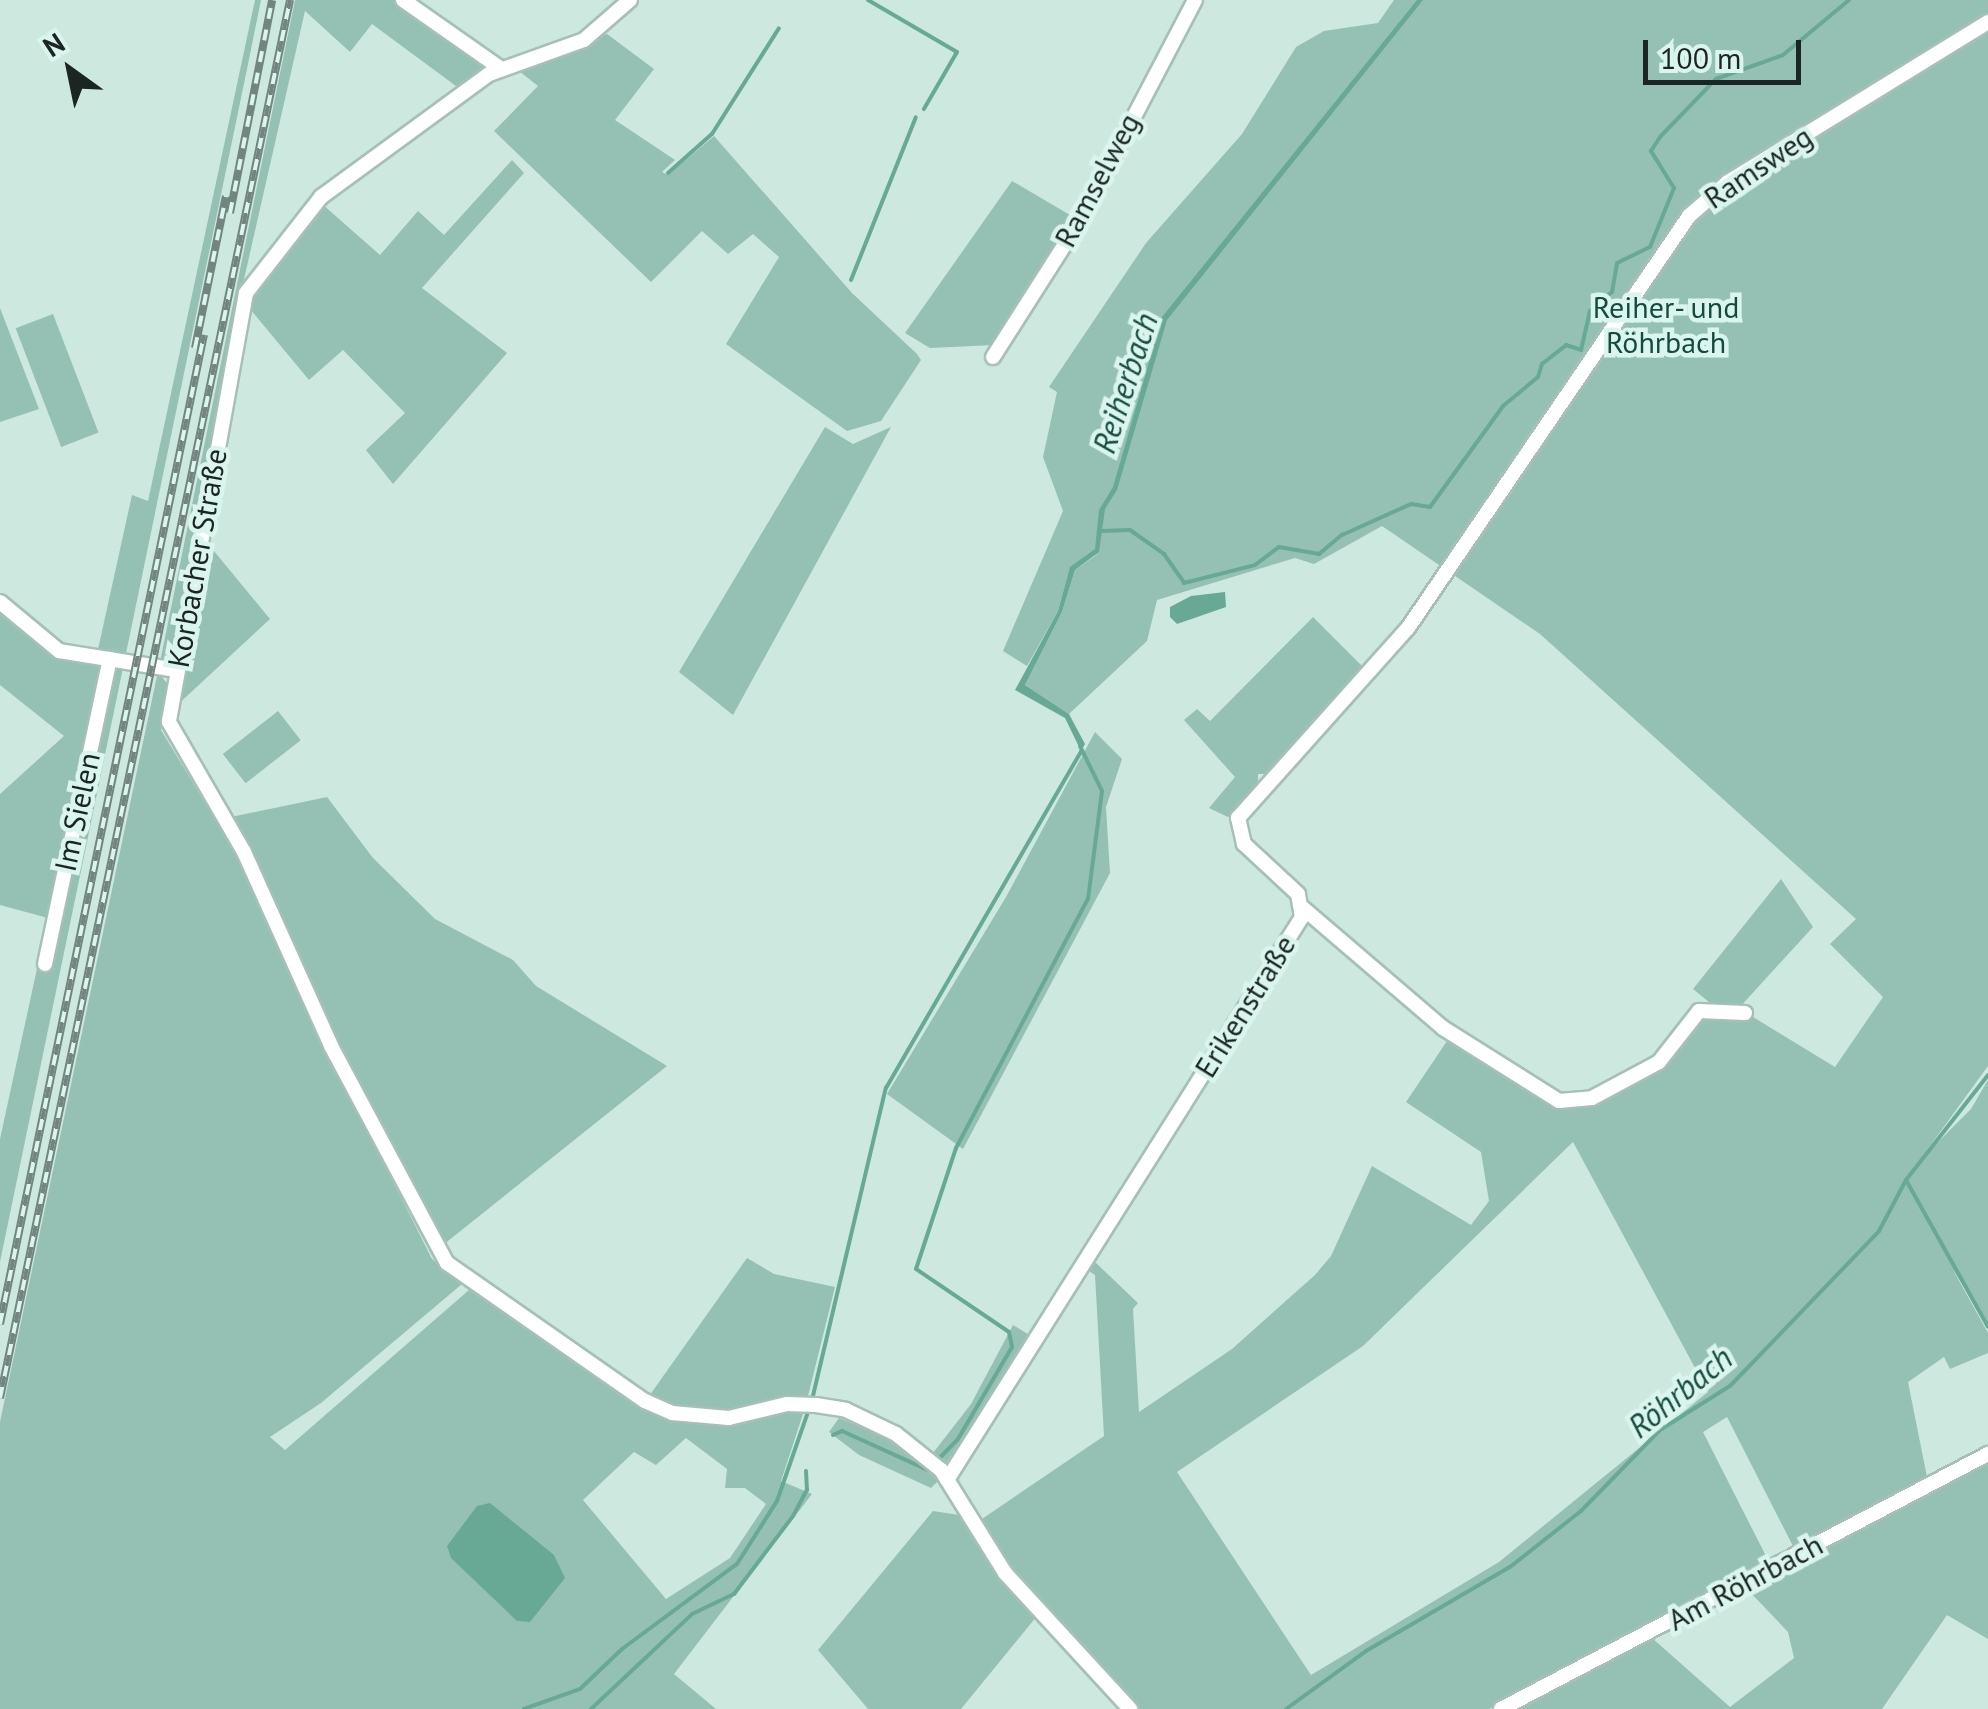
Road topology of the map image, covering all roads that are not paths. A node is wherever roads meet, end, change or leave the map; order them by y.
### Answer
1 (403, 0) edge
2 (630, 0) edge
3 (1194, 0) edge
4 (1988, 22) edge
5 (500, 68) junction
6 (993, 357) dead end
7 (1449, 568) joint
8 (0, 602) edge
9 (110, 659) junction
10 (176, 670) junction
11 (1303, 908) junction
12 (44, 964) dead end
13 (1745, 1013) dead end
14 (1988, 1454) edge
15 (944, 1475) junction
16 (1130, 1709) edge
17 (1501, 1709) edge

1 - 5 street
2 - 5 street, Korbacher Straße
3 - 6 street, Ramselweg
4 - 7 street, Ramsweg
5 - 10 street, Korbacher Straße
7 - 11 street, Erikenstraße
8 - 9 street
9 - 10 street
9 - 12 street, Im Sielen
10 - 15 street, Korbacher Straße
11 - 13 street
11 - 15 street, Erikenstraße
14 - 17 street, Am Röhrbach
15 - 16 street

